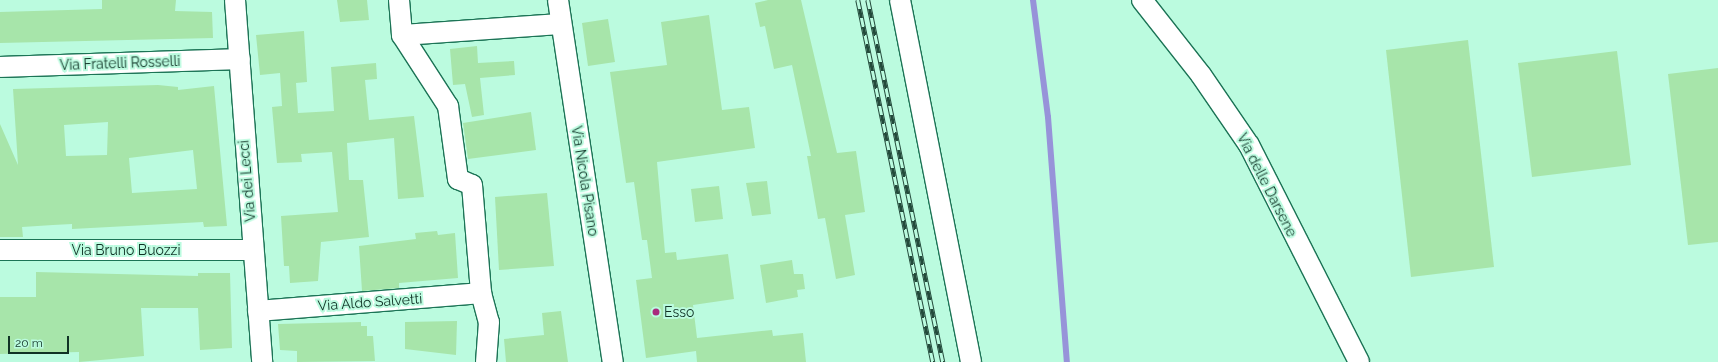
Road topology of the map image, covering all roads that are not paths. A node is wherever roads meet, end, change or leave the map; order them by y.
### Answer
1 (235, 0) edge
2 (399, 0) edge
3 (558, 0) edge
4 (900, 0) edge
5 (1142, 0) edge
6 (561, 24) junction
7 (402, 36) junction
8 (240, 60) junction
9 (0, 67) edge
10 (0, 250) edge
11 (253, 250) junction
12 (482, 293) junction
13 (258, 311) junction
14 (262, 362) edge
15 (486, 362) edge
16 (613, 362) edge
17 (971, 362) edge
18 (1359, 362) edge

1 - 8 street, Via dei Lecci
2 - 7 street
3 - 6 street, Via Nicola Pisano
4 - 17 street
5 - 18 street, Via delle Darsene
6 - 7 street
6 - 16 street, Via Nicola Pisano
7 - 12 street
8 - 9 street, Via Fratelli Rosselli
8 - 11 street, Via dei Lecci
10 - 11 street, Via Bruno Buozzi
11 - 13 street, Via dei Lecci
12 - 13 street, Via Aldo Salvetti
12 - 15 street
13 - 14 street, Via dei Lecci

